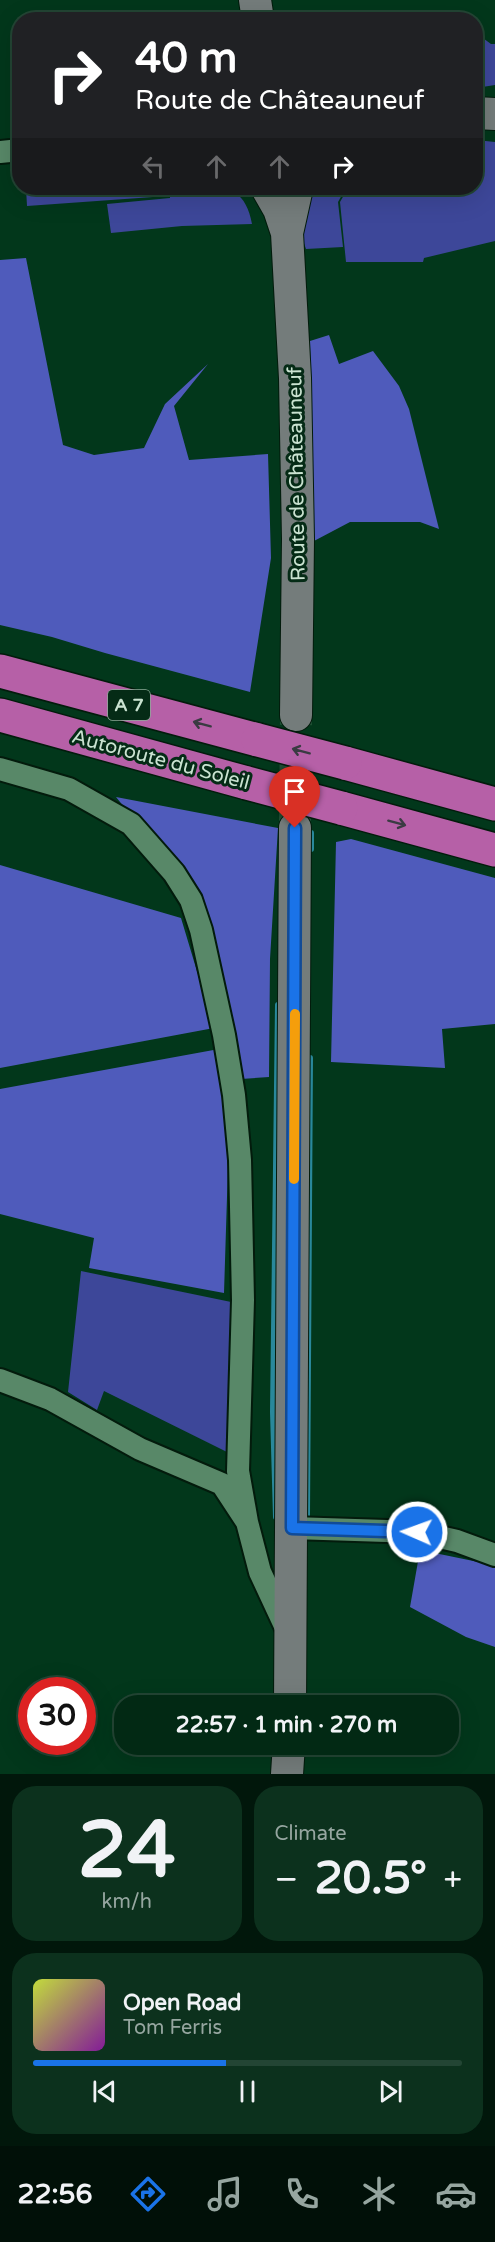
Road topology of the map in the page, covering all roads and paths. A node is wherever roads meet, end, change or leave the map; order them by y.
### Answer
1 (271, 195) edge
2 (295, 195) edge
3 (287, 233) junction
4 (0, 671) edge
5 (0, 715) edge
6 (296, 715) tunnel mouth
7 (0, 769) edge
8 (495, 804) edge
9 (295, 828) tunnel mouth
10 (495, 850) edge
11 (0, 1380) edge
12 (247, 1522) junction
13 (292, 1528) junction
14 (495, 1556) edge
15 (289, 1634) junction
16 (290, 1695) edge
17 (288, 1755) edge
18 (287, 1774) edge

1 - 3 main road, Route de Châteauneuf
2 - 3 main road, Route de Châteauneuf
3 - 6 main road, Route de Châteauneuf
8 -> 4 highway, A 7, bridge
5 -> 10 highway, Autoroute du Soleil / A 7, bridge
7 - 12 street
9 - 13 main road
11 - 12 street
12 - 15 street
13 - 14 street
13 - 15 main road
15 - 16 main road
17 - 18 main road

